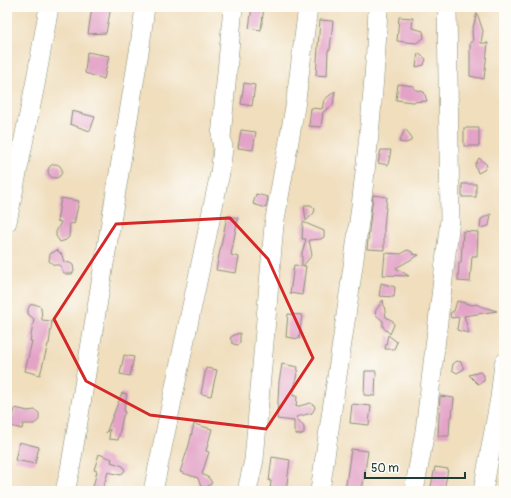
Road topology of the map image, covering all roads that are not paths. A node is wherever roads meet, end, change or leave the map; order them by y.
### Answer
1 (49, 7) edge
2 (145, 7) edge
3 (233, 7) edge
4 (308, 7) edge
5 (378, 7) edge
6 (447, 7) edge
7 (7, 222) edge
8 (504, 363) edge
9 (65, 491) edge
10 (153, 491) edge
11 (247, 491) edge
12 (320, 491) edge
13 (414, 491) edge
14 (483, 491) edge

1 - 7 street
2 - 9 street
3 - 10 street
4 - 11 street
5 - 12 street
6 - 13 street
8 - 14 street

